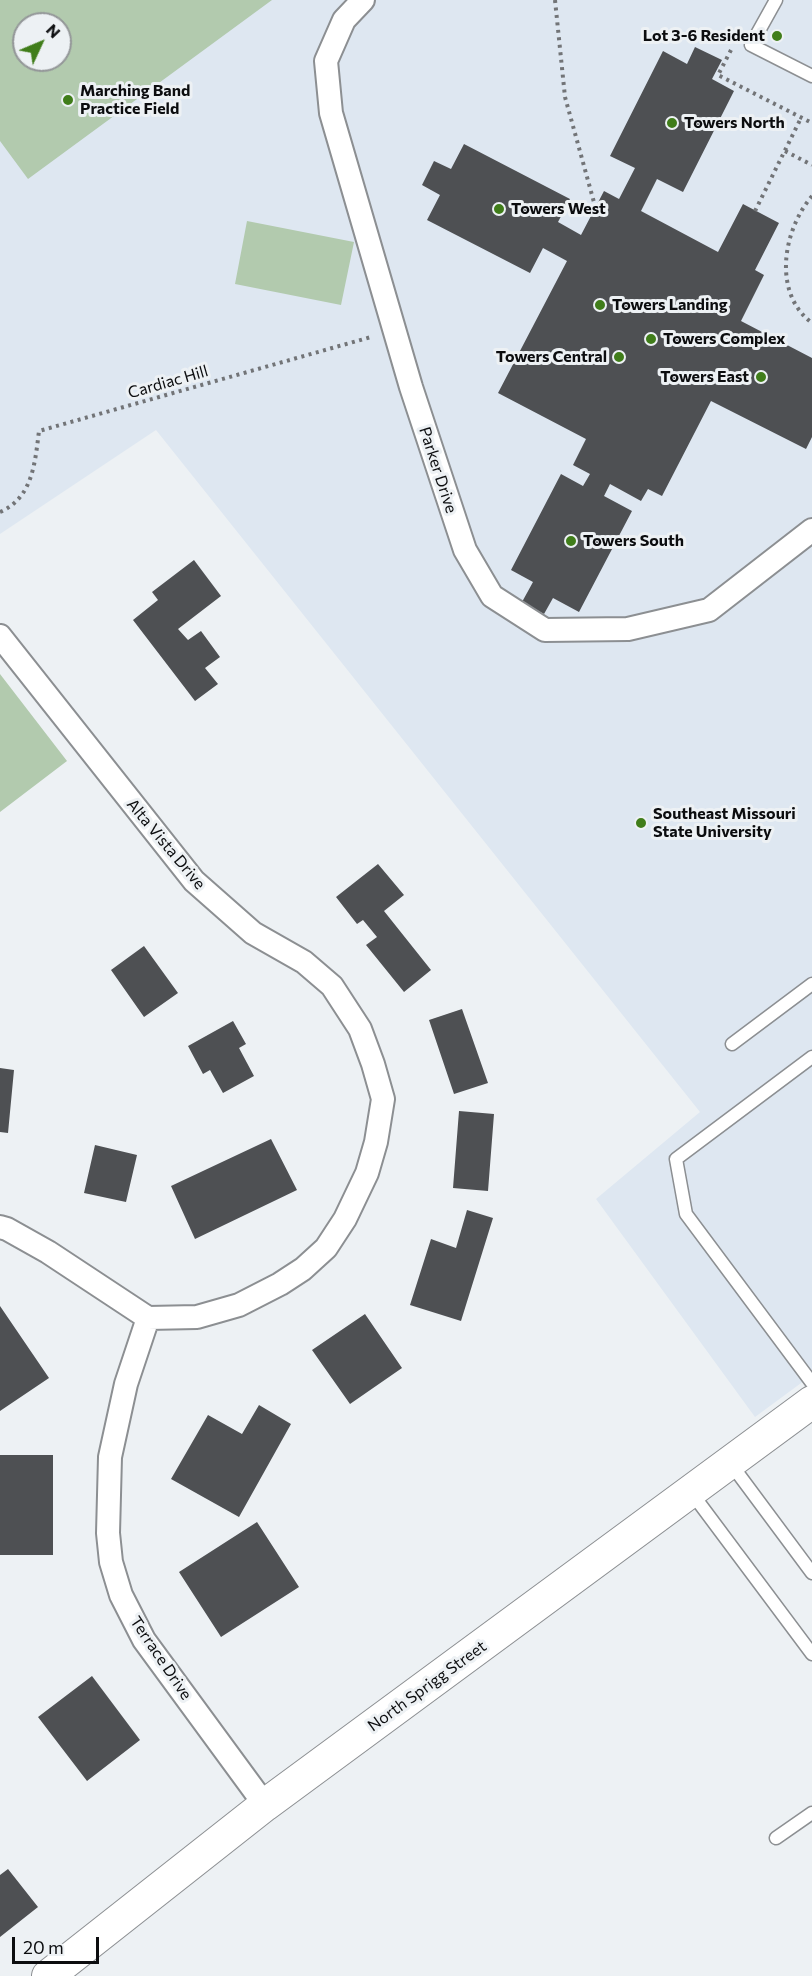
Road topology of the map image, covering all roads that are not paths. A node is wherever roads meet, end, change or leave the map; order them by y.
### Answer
1 (363, 0) edge
2 (776, 0) edge
3 (812, 76) edge
4 (812, 530) edge
5 (0, 636) edge
6 (812, 984) edge
7 (732, 1044) dead end
8 (812, 1057) edge
9 (0, 1227) edge
10 (148, 1318) junction
11 (812, 1383) edge
12 (812, 1402) edge
13 (730, 1463) junction
14 (691, 1491) junction
15 (812, 1573) edge
16 (812, 1654) edge
17 (265, 1805) junction
18 (812, 1813) edge
19 (776, 1838) dead end
20 (48, 1976) edge

1 - 4 street, Parker Drive
2 - 3 lane
5 - 10 street, Alta Vista Drive
6 - 7 lane
8 - 11 lane
9 - 10 street
10 - 17 street, Terrace Drive
12 - 13 main road, North Sprigg Street
13 - 14 main road, North Sprigg Street
13 - 15 lane
14 - 16 lane
14 - 17 main road, North Sprigg Street
17 - 20 main road, North Sprigg Street
18 - 19 lane

